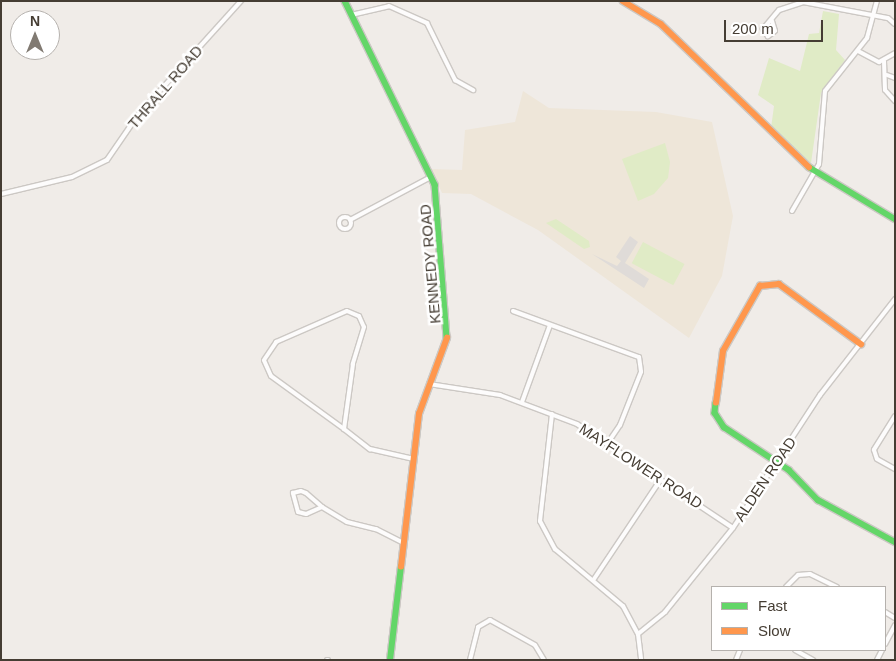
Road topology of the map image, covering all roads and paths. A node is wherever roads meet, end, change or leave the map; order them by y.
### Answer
1 (241, 1) edge
2 (345, 1) edge
3 (623, 1) edge
4 (877, 1) edge
5 (351, 14) junction
6 (895, 14) edge
7 (874, 15) junction
8 (890, 19) junction
9 (772, 22) dead end
10 (895, 24) edge
11 (858, 51) junction
12 (895, 53) edge
13 (884, 61) junction
14 (887, 75) junction
15 (895, 78) edge
16 (473, 90) dead end
17 (895, 101) edge
18 (816, 172) junction
19 (431, 177) junction
20 (1, 194) edge
21 (792, 211) dead end
22 (895, 219) edge
23 (350, 220) dead end
24 (895, 299) edge
25 (513, 310) dead end
26 (550, 325) junction
27 (861, 344) junction
28 (429, 384) junction
29 (522, 402) junction
30 (552, 414) junction
31 (895, 416) edge
32 (344, 429) junction
33 (608, 443) junction
34 (414, 459) junction
35 (778, 463) junction
36 (895, 469) edge
37 (661, 479) junction
38 (322, 507) junction
39 (733, 528) junction
40 (895, 542) edge
41 (404, 543) junction
42 (594, 578) junction
43 (787, 586) edge
44 (835, 586) edge
45 (895, 625) edge
46 (638, 634) junction
47 (886, 642) edge
48 (797, 651) edge
49 (390, 660) edge
50 (470, 660) edge
51 (544, 660) edge
52 (641, 660) edge
53 (813, 660) edge

1 - 20 street, THRALL ROAD
2 - 5 street, KENNEDY ROAD
3 - 18 street
4 - 7 street
5 - 16 street
5 - 19 street, KENNEDY ROAD
6 - 8 street
7 - 8 street
7 - 9 street
7 - 11 street
8 - 10 street
11 - 13 street
11 - 18 street
12 - 13 street
13 - 14 street
14 - 15 street
14 - 17 street
18 - 21 street
18 - 22 street
19 - 23 street
19 - 28 street, KENNEDY ROAD
24 - 27 street, ALDEN ROAD
25 - 26 street
26 - 29 street
26 - 33 street
27 - 35 street, ALDEN ROAD
27 - 35 street
28 - 29 street, MAYFLOWER ROAD
28 - 34 street, KENNEDY ROAD
29 - 30 street, MAYFLOWER ROAD
30 - 33 street, MAYFLOWER ROAD
30 - 42 street
31 - 36 street
32 - 32 street
32 - 34 street
33 - 37 street, MAYFLOWER ROAD
34 - 41 street, KENNEDY ROAD
35 - 39 street, ALDEN ROAD
35 - 40 street
37 - 39 street, MAYFLOWER ROAD
37 - 42 street
38 - 38 street
38 - 41 street
39 - 46 street, ALDEN ROAD
41 - 49 street, KENNEDY ROAD
42 - 46 street
43 - 44 street
45 - 47 street
46 - 52 street
48 - 53 street
50 - 51 street

